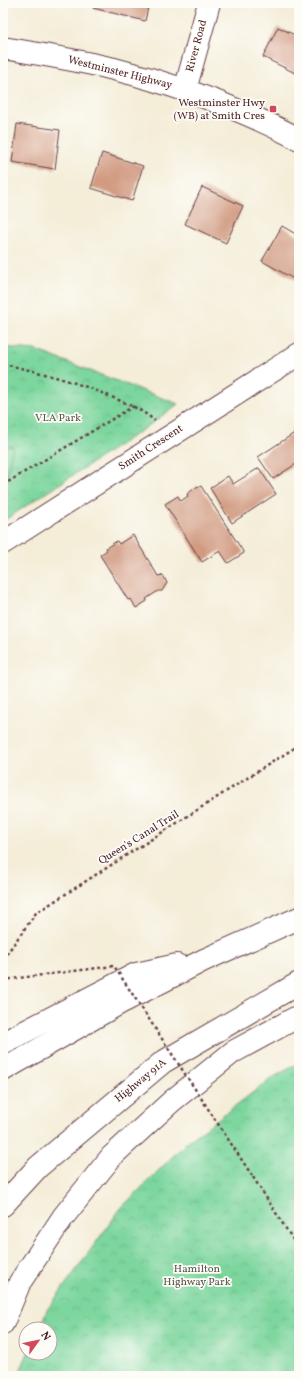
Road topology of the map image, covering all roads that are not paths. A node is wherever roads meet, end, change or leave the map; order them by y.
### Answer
1 (209, 3) edge
2 (3, 48) edge
3 (185, 90) junction
4 (299, 139) edge
5 (299, 354) edge
6 (3, 543) edge
7 (299, 918) edge
8 (204, 960) junction
9 (299, 983) edge
10 (299, 1016) edge
11 (3, 1043) edge
12 (3, 1070) edge
13 (3, 1205) edge
14 (3, 1323) edge

1 - 3 main road, River Road
2 - 3 main road, Westminster Highway
3 - 4 main road, Westminster Highway
5 - 6 main road, Smith Crescent
7 - 8 main road
8 - 11 main road
8 - 12 main road
9 - 13 main road, Highway 91A
10 - 14 main road

